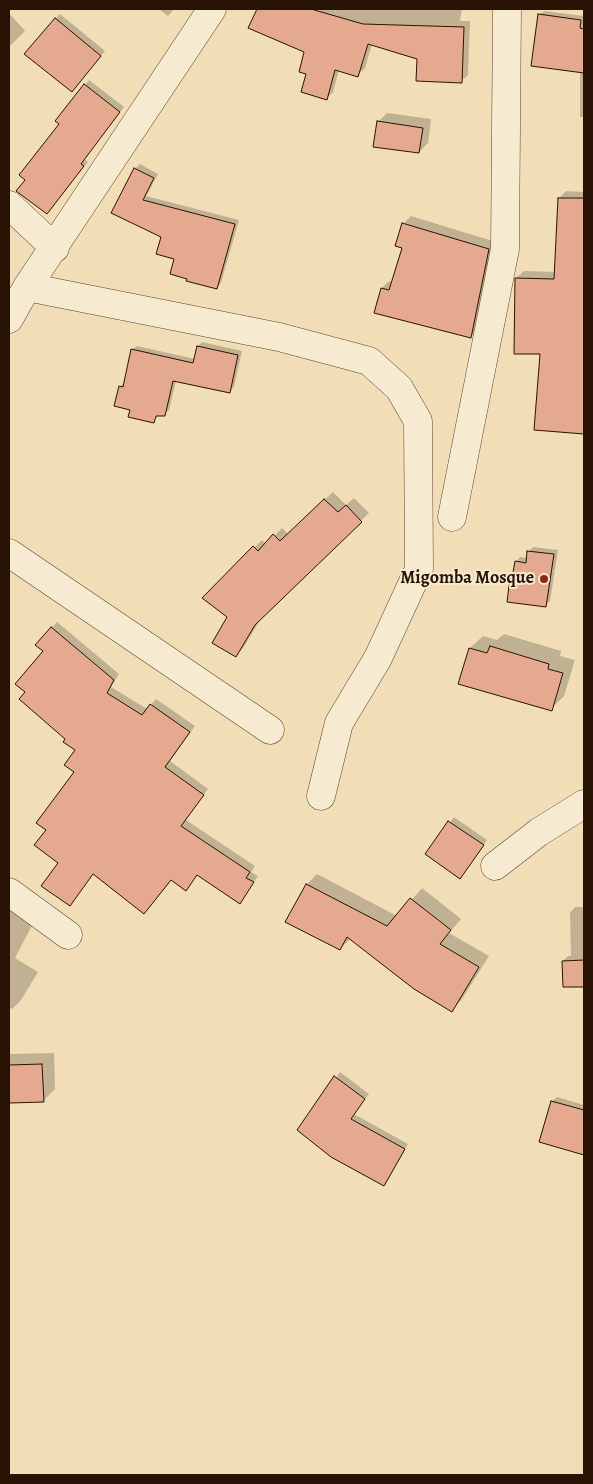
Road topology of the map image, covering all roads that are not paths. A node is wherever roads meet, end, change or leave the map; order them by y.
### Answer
1 (212, 9) edge
2 (507, 9) edge
3 (9, 205) edge
4 (55, 248) junction
5 (27, 287) junction
6 (9, 319) edge
7 (452, 517) dead end
8 (9, 553) edge
9 (270, 730) dead end
10 (320, 796) dead end
11 (584, 804) edge
12 (495, 866) dead end
13 (9, 892) edge
14 (68, 935) dead end

1 - 4 street
2 - 7 street
3 - 4 street
4 - 5 street
5 - 6 street
5 - 10 street
8 - 9 street
11 - 12 street
13 - 14 street

